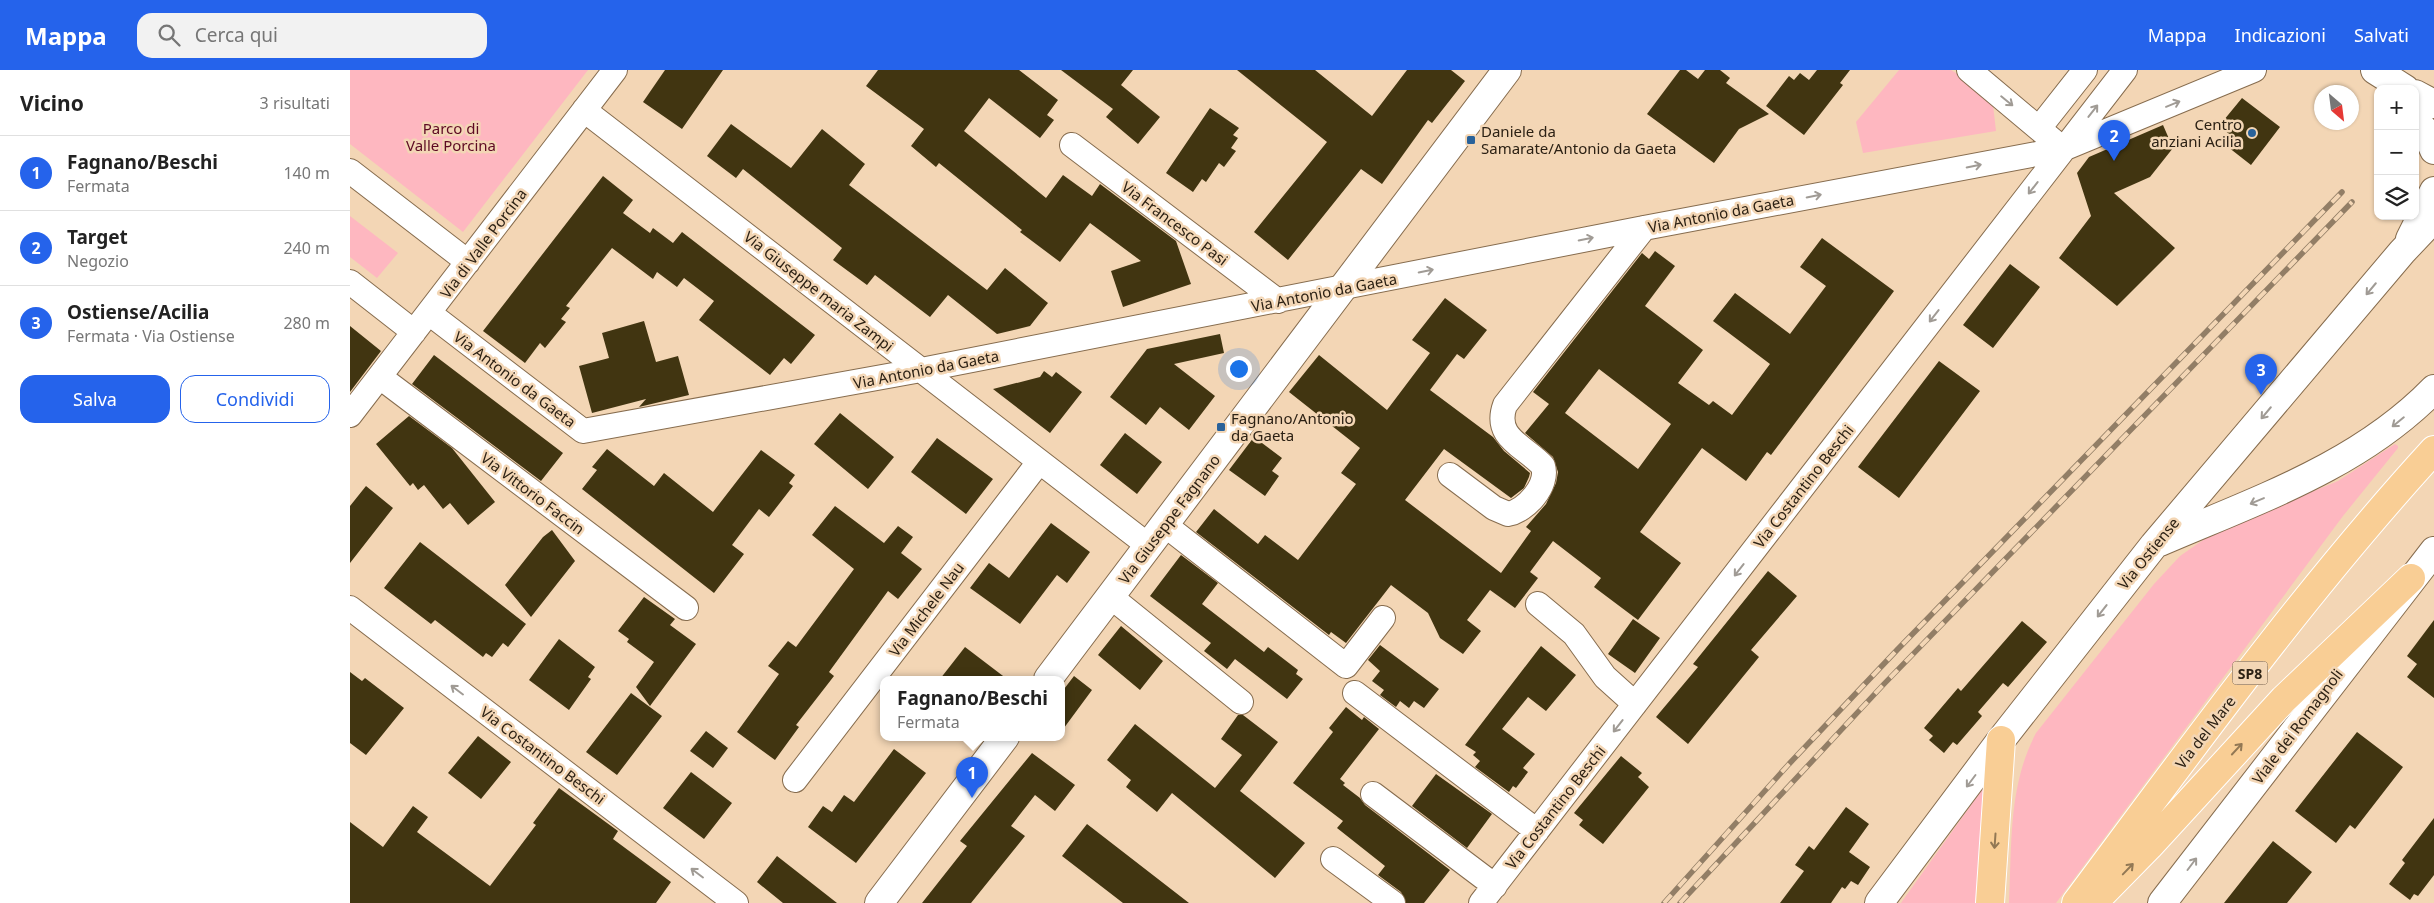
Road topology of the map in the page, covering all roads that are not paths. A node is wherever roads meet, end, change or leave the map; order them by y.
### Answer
1 (615, 70) edge
2 (1507, 70) edge
3 (1968, 70) edge
4 (2085, 70) edge
5 (2125, 70) edge
6 (2249, 72) edge
7 (2419, 96) edge
8 (2434, 104) edge
9 (584, 110) junction
10 (2419, 124) edge
11 (2040, 128) junction
12 (1072, 145) dead end
13 (2063, 149) junction
14 (2434, 150) edge
15 (350, 171) edge
16 (2434, 191) edge
17 (2434, 218) edge
18 (1644, 228) junction
19 (2402, 252) junction
20 (468, 262) junction
21 (350, 282) edge
22 (1344, 288) junction
23 (1278, 301) junction
24 (429, 313) junction
25 (414, 332) junction
26 (921, 370) junction
27 (380, 377) junction
28 (2434, 389) edge
29 (350, 415) edge
30 (2434, 450) edge
31 (1039, 462) junction
32 (1450, 475) dead end
33 (1157, 536) junction
34 (2154, 545) junction
35 (2434, 551) edge
36 (2411, 578) junction
37 (1111, 597) junction
38 (1538, 604) dead end
39 (350, 608) edge
40 (686, 608) dead end
41 (1383, 618) dead end
42 (1050, 676) edge
43 (1355, 693) dead end
44 (1241, 702) dead end
45 (1635, 704) junction
46 (2001, 740) junction
47 (1002, 741) edge
48 (795, 780) dead end
49 (1373, 794) dead end
50 (1537, 831) junction
51 (1333, 858) dead end
52 (1488, 894) edge
53 (736, 903) edge
54 (879, 903) edge
55 (1393, 903) edge
56 (1880, 903) edge
57 (1990, 903) edge
58 (2076, 903) edge
59 (2093, 903) edge
60 (2162, 903) edge

1 - 9 street, Via di Valle Porcina
2 - 22 main road, Via Giuseppe Fagnano
3 -> 11 street
4 - 11 street
13 -> 5 street, Via Costantino Beschi
13 -> 6 street, Via Antonio da Gaeta
7 - 8 main road
9 - 20 street, Via di Valle Porcina
9 - 26 street, Via Giuseppe maria Zampi
10 - 14 main road
11 - 13 street
12 - 23 street, Via Francesco Pasi
18 -> 13 street, Via Antonio da Gaeta
13 -> 45 street, Via Costantino Beschi
15 - 20 street
16 - 19 main road
17 - 19 main road, Via Ostiense
22 -> 18 street, Via Antonio da Gaeta
18 - 32 street
19 -> 34 main road, Via Ostiense
20 - 24 street, Via di Valle Porcina
21 - 25 street
22 - 23 street, Via Antonio da Gaeta
22 - 33 main road, Via Giuseppe Fagnano
23 - 26 street, Via Antonio da Gaeta
24 - 25 street, Via di Valle Porcina
24 - 26 street, Via Antonio da Gaeta
25 - 27 street, Via di Valle Porcina
26 - 31 street, Via Giuseppe maria Zampi
27 - 29 street, Via di Valle Porcina
27 - 40 street, Via Vittorio Faccin
28 -> 34 main road
30 - 58 main road, Via del Mare / SP8
31 - 33 street, Via Giuseppe maria Zampi
31 - 48 street, Via Michele Nau
33 - 37 main road, Via Giuseppe Fagnano
33 - 41 street, Via Giuseppe maria Zampi
34 -> 46 main road, Via Ostiense
35 - 36 main road, Viale dei Romagnoli
59 -> 36 main road
60 -> 36 main road, Viale dei Romagnoli
37 - 42 main road, Via Giuseppe Fagnano
37 - 44 street
38 - 45 street
53 -> 39 street, Via Costantino Beschi
43 - 50 street
45 -> 50 street, Via Costantino Beschi
46 -> 56 main road, Via Ostiense
46 -> 57 main road
47 - 54 main road
49 - 52 street
50 - 52 street, Via Costantino Beschi
51 - 55 street

